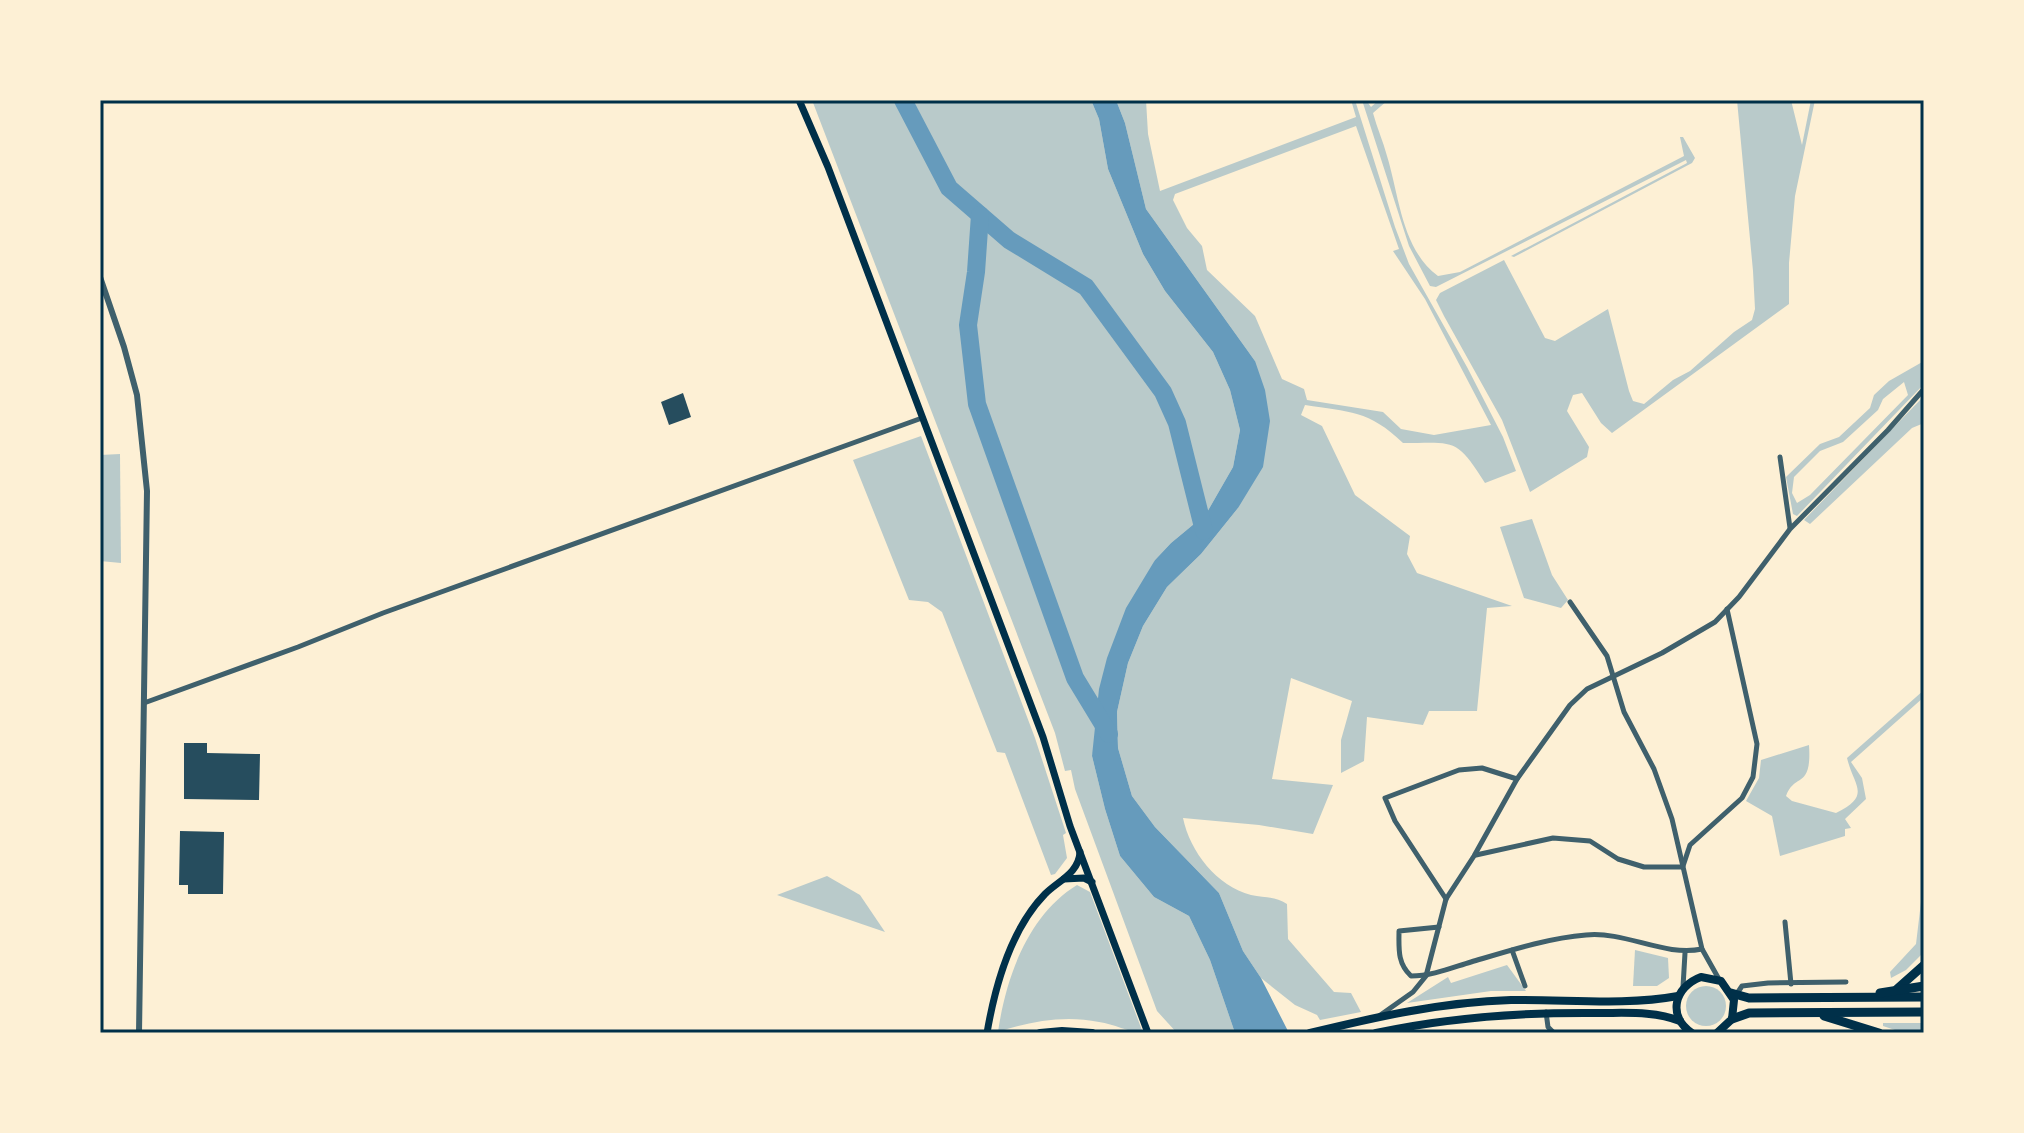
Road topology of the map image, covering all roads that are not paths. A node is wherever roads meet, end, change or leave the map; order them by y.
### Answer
1 (799, 100) edge
2 (100, 277) edge
3 (1924, 389) edge
4 (922, 418) junction
5 (1780, 457) dead end
6 (1790, 529) junction
7 (1570, 602) dead end
8 (1727, 609) junction
9 (1613, 676) junction
10 (144, 703) junction
11 (1517, 779) junction
12 (1080, 850) junction
13 (1474, 856) junction
14 (1682, 867) junction
15 (1064, 879) junction
16 (1092, 882) junction
17 (1446, 899) junction
18 (1785, 922) dead end
19 (1439, 927) junction
20 (1702, 949) junction
21 (1512, 950) junction
22 (1685, 953) junction
23 (1924, 965) edge
24 (1426, 976) junction
25 (1721, 981) junction
26 (1846, 982) dead end
27 (1791, 984) junction
28 (1525, 986) dead end
29 (1924, 986) edge
30 (1683, 987) junction
31 (1897, 989) junction
32 (1734, 994) junction
33 (1678, 996) junction
34 (1861, 997) junction
35 (1924, 997) edge
36 (1814, 1012) junction
37 (1924, 1012) edge
38 (1378, 1016) junction
39 (1547, 1016) junction
40 (1680, 1021) junction
41 (1731, 1021) junction
42 (139, 1033) edge
43 (987, 1033) edge
44 (1040, 1033) edge
45 (1092, 1033) edge
46 (1148, 1033) edge
47 (1310, 1033) edge
48 (1376, 1033) edge
49 (1554, 1033) edge
50 (1692, 1033) edge
51 (1717, 1033) edge
52 (1727, 1033) edge
53 (1879, 1033) edge

1 - 4 main road
2 - 10 street
3 - 6 street
4 - 10 street
4 - 12 main road
5 - 6 street
6 - 8 street
7 - 9 street
8 - 9 street
8 - 14 street
9 - 11 street
9 - 14 street
10 - 42 street
11 - 13 street
11 - 17 street
12 - 15 main road
12 - 16 main road
13 - 14 street
13 - 17 street
14 - 20 street
15 - 16 main road
15 - 43 main road
16 - 46 main road
17 - 19 street
18 - 27 street
19 - 24 street
19 - 24 street
20 - 22 street
20 - 25 street
21 - 22 street
21 - 24 street
21 - 28 street
22 - 30 street
23 - 31 highway
24 - 38 street
25 - 30 main road
25 - 32 main road
26 - 27 street
27 - 32 street
29 - 31 highway
30 - 33 main road
31 - 34 highway
32 - 34 highway
32 - 41 main road
33 - 38 main road
33 - 40 main road
34 - 35 highway
36 - 37 highway
36 - 41 highway
36 - 53 highway
38 - 47 main road
39 - 40 main road
39 - 48 main road
39 - 49 street
40 - 50 main road
41 - 51 main road
41 - 52 street
44 - 45 main road

